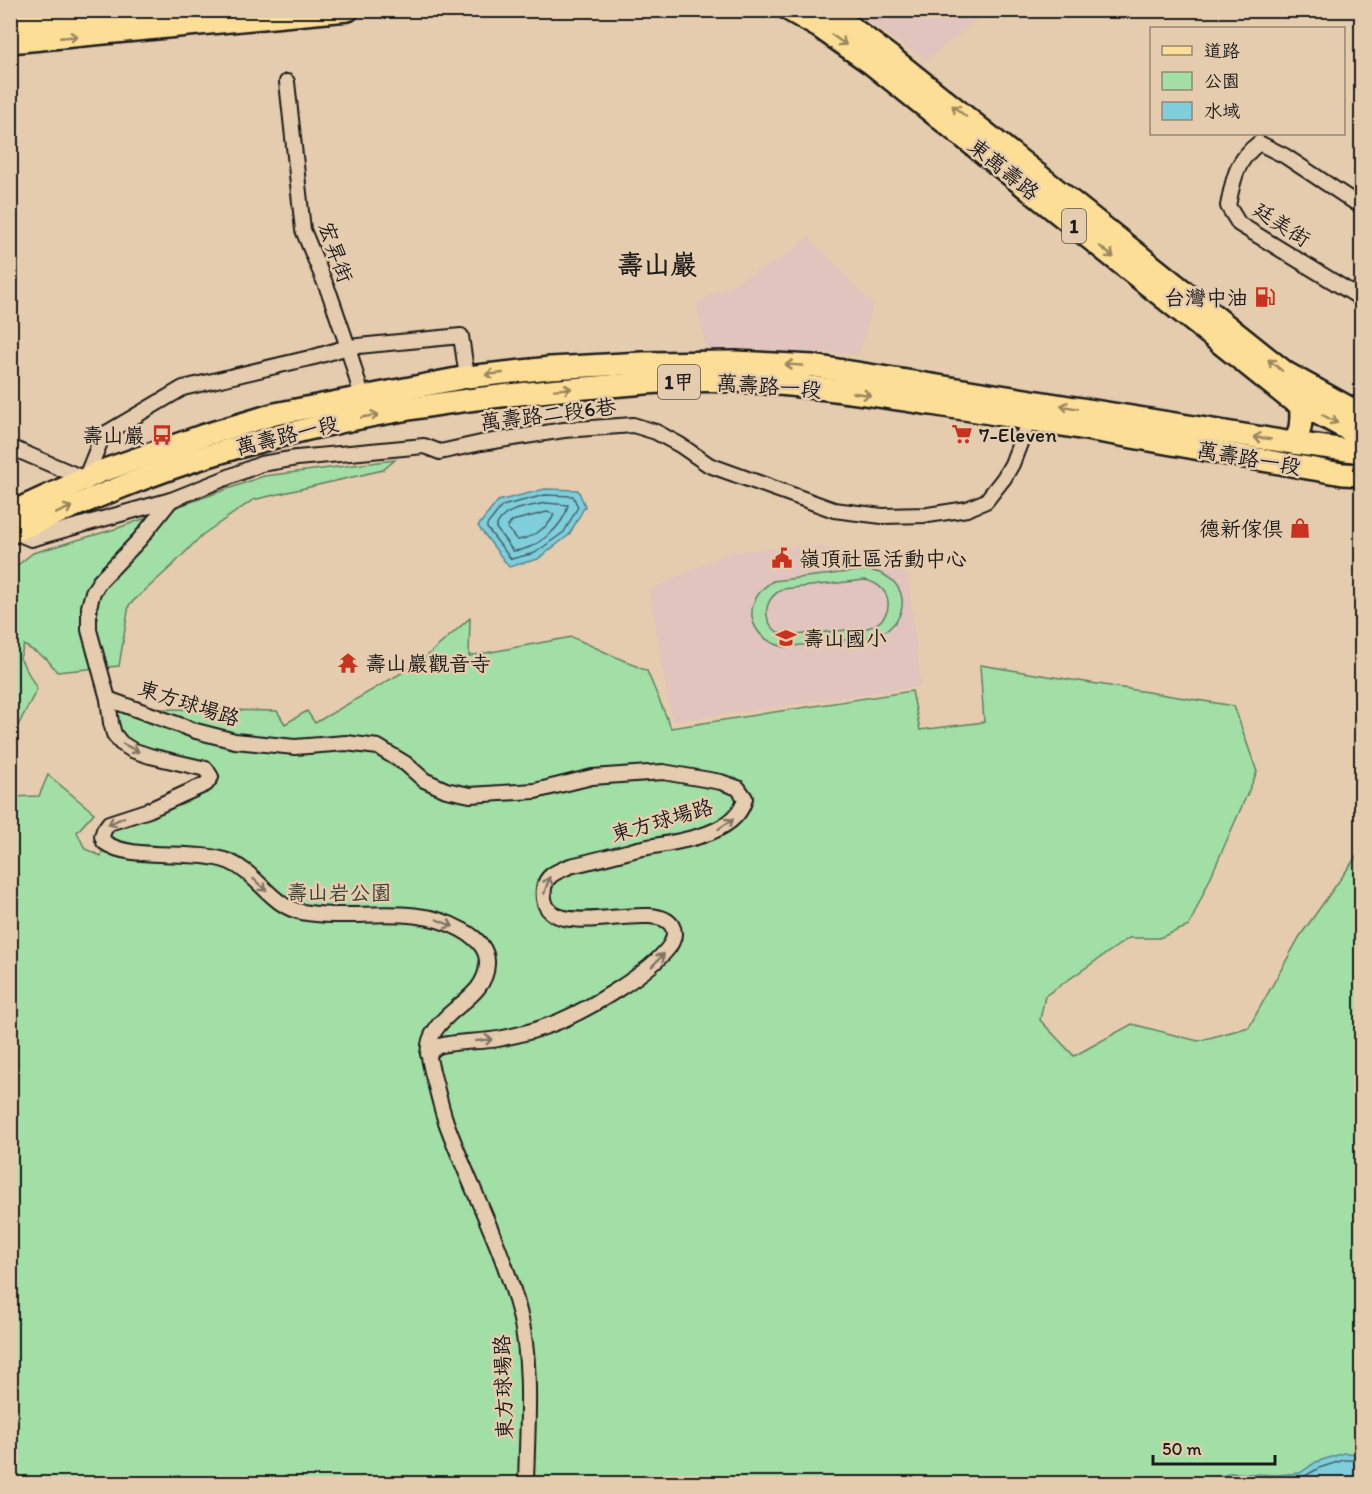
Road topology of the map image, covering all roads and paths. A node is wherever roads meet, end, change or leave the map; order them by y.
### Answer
1 (154, 10) edge
2 (348, 10) edge
3 (789, 10) edge
4 (828, 10) edge
5 (10, 24) edge
6 (10, 42) edge
7 (286, 81) dead end
8 (1362, 207) edge
9 (1362, 299) edge
10 (348, 347) junction
11 (466, 376) junction
12 (362, 396) junction
13 (1300, 403) junction
14 (1032, 410) junction
15 (1362, 415) edge
16 (1362, 437) edge
17 (1293, 443) junction
18 (10, 447) edge
19 (1362, 452) edge
20 (1362, 475) edge
21 (88, 488) junction
22 (171, 500) junction
23 (11, 526) edge
24 (108, 699) junction
25 (428, 1054) junction
26 (526, 1484) edge

1 - 5 main road
6 -> 2 main road
3 -> 13 main road, 東萬壽路 / 1
15 -> 4 main road, 東萬壽路 / 1
7 - 10 street, 宏昇街
8 - 9 street, 廷美街
10 - 11 street
10 - 12 street, 宏昇街
10 - 21 street
11 - 12 main road, 萬壽路一段 / 1甲
14 -> 11 main road, 萬壽路一段 / 1甲
12 - 21 main road, 萬壽路一段 / 1甲
13 -> 16 main road, 東萬壽路 / 1
13 - 17 main road
17 -> 14 main road, 萬壽路一段 / 1甲
14 - 20 main road, 萬壽路一段 / 1甲
21 -> 14 main road, 萬壽路一段 / 1甲
14 - 22 street, 萬壽路二段6巷
17 - 19 main road, 萬壽路一段 / 1甲
18 - 21 street
21 - 23 main road, 萬壽路一段 / 1甲
22 - 23 street
22 - 24 street, 東方球場路
24 -> 25 street, 東方球場路
25 -> 24 street, 東方球場路
25 - 26 street, 東方球場路

